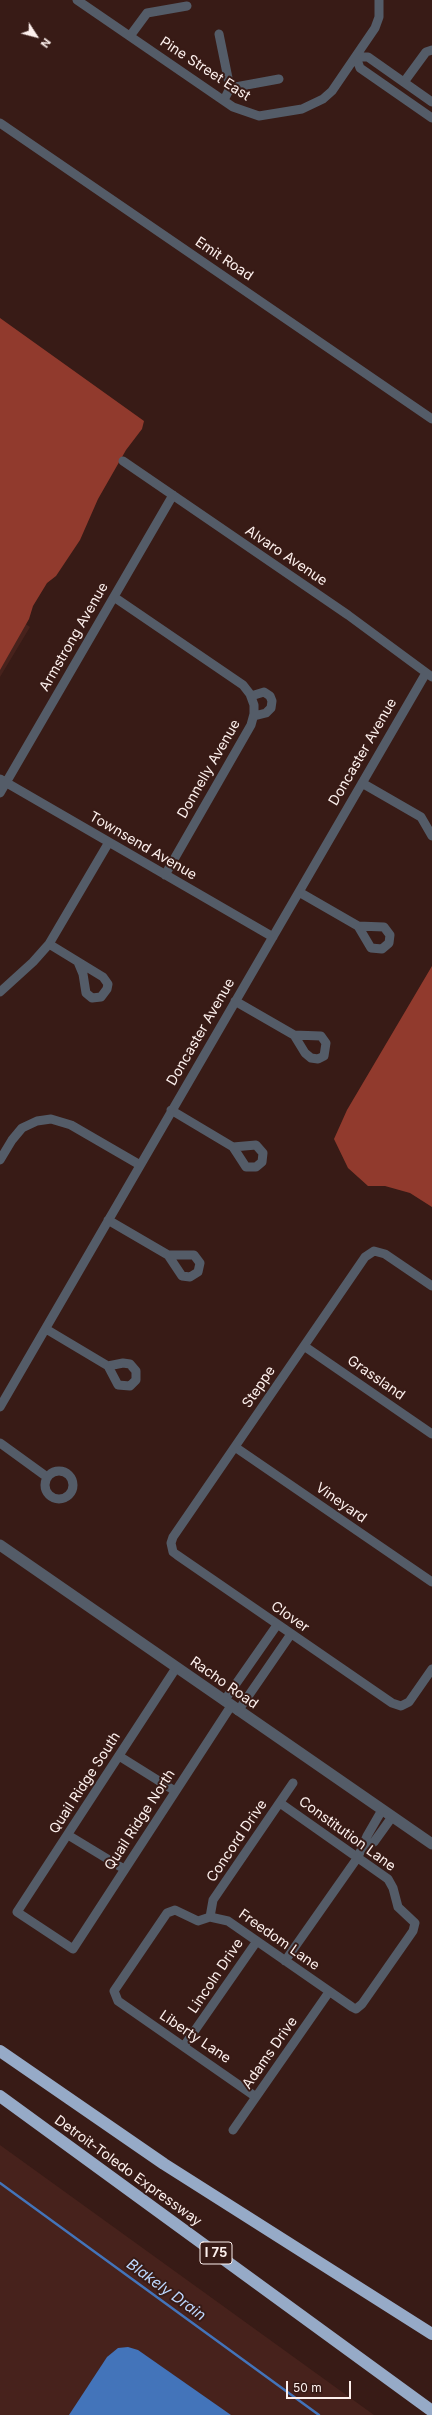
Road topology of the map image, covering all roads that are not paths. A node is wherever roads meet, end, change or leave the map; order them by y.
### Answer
1 (77, 0) edge
2 (379, 0) edge
3 (187, 6) dead end
4 (219, 34) dead end
5 (130, 36) junction
6 (432, 50) edge
7 (356, 57) junction
8 (279, 79) dead end
9 (404, 82) junction
10 (230, 88) junction
11 (417, 91) junction
12 (224, 100) junction
13 (409, 102) junction
14 (432, 102) edge
15 (432, 118) edge
16 (0, 123) edge
17 (432, 419) edge
18 (123, 461) dead end
19 (173, 495) junction
20 (114, 597) junction
21 (429, 675) edge
22 (251, 696) junction
23 (254, 716) junction
24 (3, 780) edge
25 (362, 783) junction
26 (0, 793) edge
27 (421, 817) junction
28 (432, 818) edge
29 (432, 836) edge
30 (108, 842) junction
31 (164, 875) junction
32 (299, 892) junction
33 (358, 926) dead end
34 (272, 937) junction
35 (49, 944) junction
36 (78, 962) dead end
37 (0, 992) edge
38 (235, 1001) junction
39 (294, 1035) dead end
40 (171, 1110) junction
41 (233, 1147) dead end
42 (0, 1160) edge
43 (140, 1164) junction
44 (108, 1220) junction
45 (168, 1254) dead end
46 (432, 1286) edge
47 (46, 1329) junction
48 (304, 1346) junction
49 (108, 1366) dead end
50 (0, 1407) edge
51 (432, 1434) edge
52 (0, 1443) edge
53 (235, 1447) junction
54 (47, 1477) dead end
55 (171, 1543) joint
56 (0, 1545) edge
57 (432, 1582) edge
58 (277, 1625) junction
59 (291, 1634) junction
60 (176, 1668) junction
61 (432, 1669) edge
62 (231, 1706) junction
63 (119, 1756) junction
64 (293, 1783) dead end
65 (175, 1792) junction
66 (280, 1803) junction
67 (382, 1810) junction
68 (392, 1817) junction
69 (68, 1835) junction
70 (432, 1844) edge
71 (363, 1847) junction
72 (358, 1857) junction
73 (124, 1869) junction
74 (210, 1917) junction
75 (256, 1941) junction
76 (73, 1949) joint
77 (285, 1961) junction
78 (329, 1992) junction
79 (367, 1998) joint
80 (118, 2001) joint
81 (184, 2046) junction
82 (0, 2051) edge
83 (0, 2096) edge
84 (256, 2096) junction
85 (233, 2130) dead end
86 (432, 2334) edge
87 (432, 2411) edge

1 - 5 street, Pine Street East
2 - 7 street, Pine Street East
3 - 5 street
4 - 10 street
5 - 12 street, Pine Street East
6 - 9 street
7 - 9 street
7 - 12 street, Pine Street East
7 - 13 street
8 - 10 street
9 - 11 street
10 - 12 street
11 - 13 street
11 - 14 street
13 - 15 street
16 - 17 street, Emit Road
18 - 19 street, Alvaro Avenue
19 - 20 street, Armstrong Avenue
19 - 21 street, Alvaro Avenue
20 - 22 street
20 - 24 street, Armstrong Avenue
21 - 25 street, Doncaster Avenue
22 - 23 street, Donnelly Avenue
22 - 23 street
23 - 31 street, Donnelly Avenue
24 - 26 street, Armstrong Avenue
24 - 30 street, Townsend Avenue
25 - 27 street
25 - 32 street, Doncaster Avenue
27 - 28 street
27 - 29 street
30 - 31 street, Townsend Avenue
30 - 35 street
31 - 34 street, Townsend Avenue
32 - 33 street
32 - 34 street, Doncaster Avenue
34 - 38 street, Doncaster Avenue
35 - 36 street
35 - 37 street
38 - 39 street
38 - 40 street, Doncaster Avenue
40 - 41 street
40 - 43 street, Doncaster Avenue
42 - 43 street
43 - 44 street, Doncaster Avenue
44 - 45 street
44 - 47 street, Doncaster Avenue
46 - 48 street, Steppe
47 - 49 street
47 - 50 street, Doncaster Avenue
48 - 51 street, Grassland
48 - 53 street, Steppe
52 - 54 street
53 - 55 street, Steppe
53 - 57 street, Vineyard
55 - 58 street, Clover
56 - 60 street, Racho Road
58 - 59 street, Clover
58 - 62 street
59 - 61 street, Clover
59 - 62 street
60 - 62 street, Racho Road
60 - 63 street, Quail Ridge South
62 - 65 street, Quail Ridge North
62 - 67 street, Racho Road
63 - 65 street
63 - 69 street, Quail Ridge South
64 - 66 street, Concord Drive
65 - 73 street, Quail Ridge North
66 - 72 street, Constitution Lane
66 - 74 street, Concord Drive
67 - 68 street, Racho Road
67 - 71 street
68 - 70 street, Racho Road
68 - 71 street
69 - 73 street
69 - 76 street, Quail Ridge South
71 - 72 street
72 - 77 street
72 - 79 street, Constitution Lane
73 - 76 street, Quail Ridge North
74 - 75 street, Freedom Lane
74 - 80 street, Freedom Lane
75 - 77 street, Freedom Lane
75 - 81 street, Lincoln Drive
77 - 78 street, Freedom Lane
78 - 79 street, Freedom Lane
78 - 84 street, Adams Drive
80 - 81 street, Liberty Lane
81 - 84 street, Liberty Lane
82 - 86 highway, Detroit-Toledo Expressway
83 - 87 highway, Detroit-Toledo Expressway / I 75
84 - 85 street, Adams Drive

